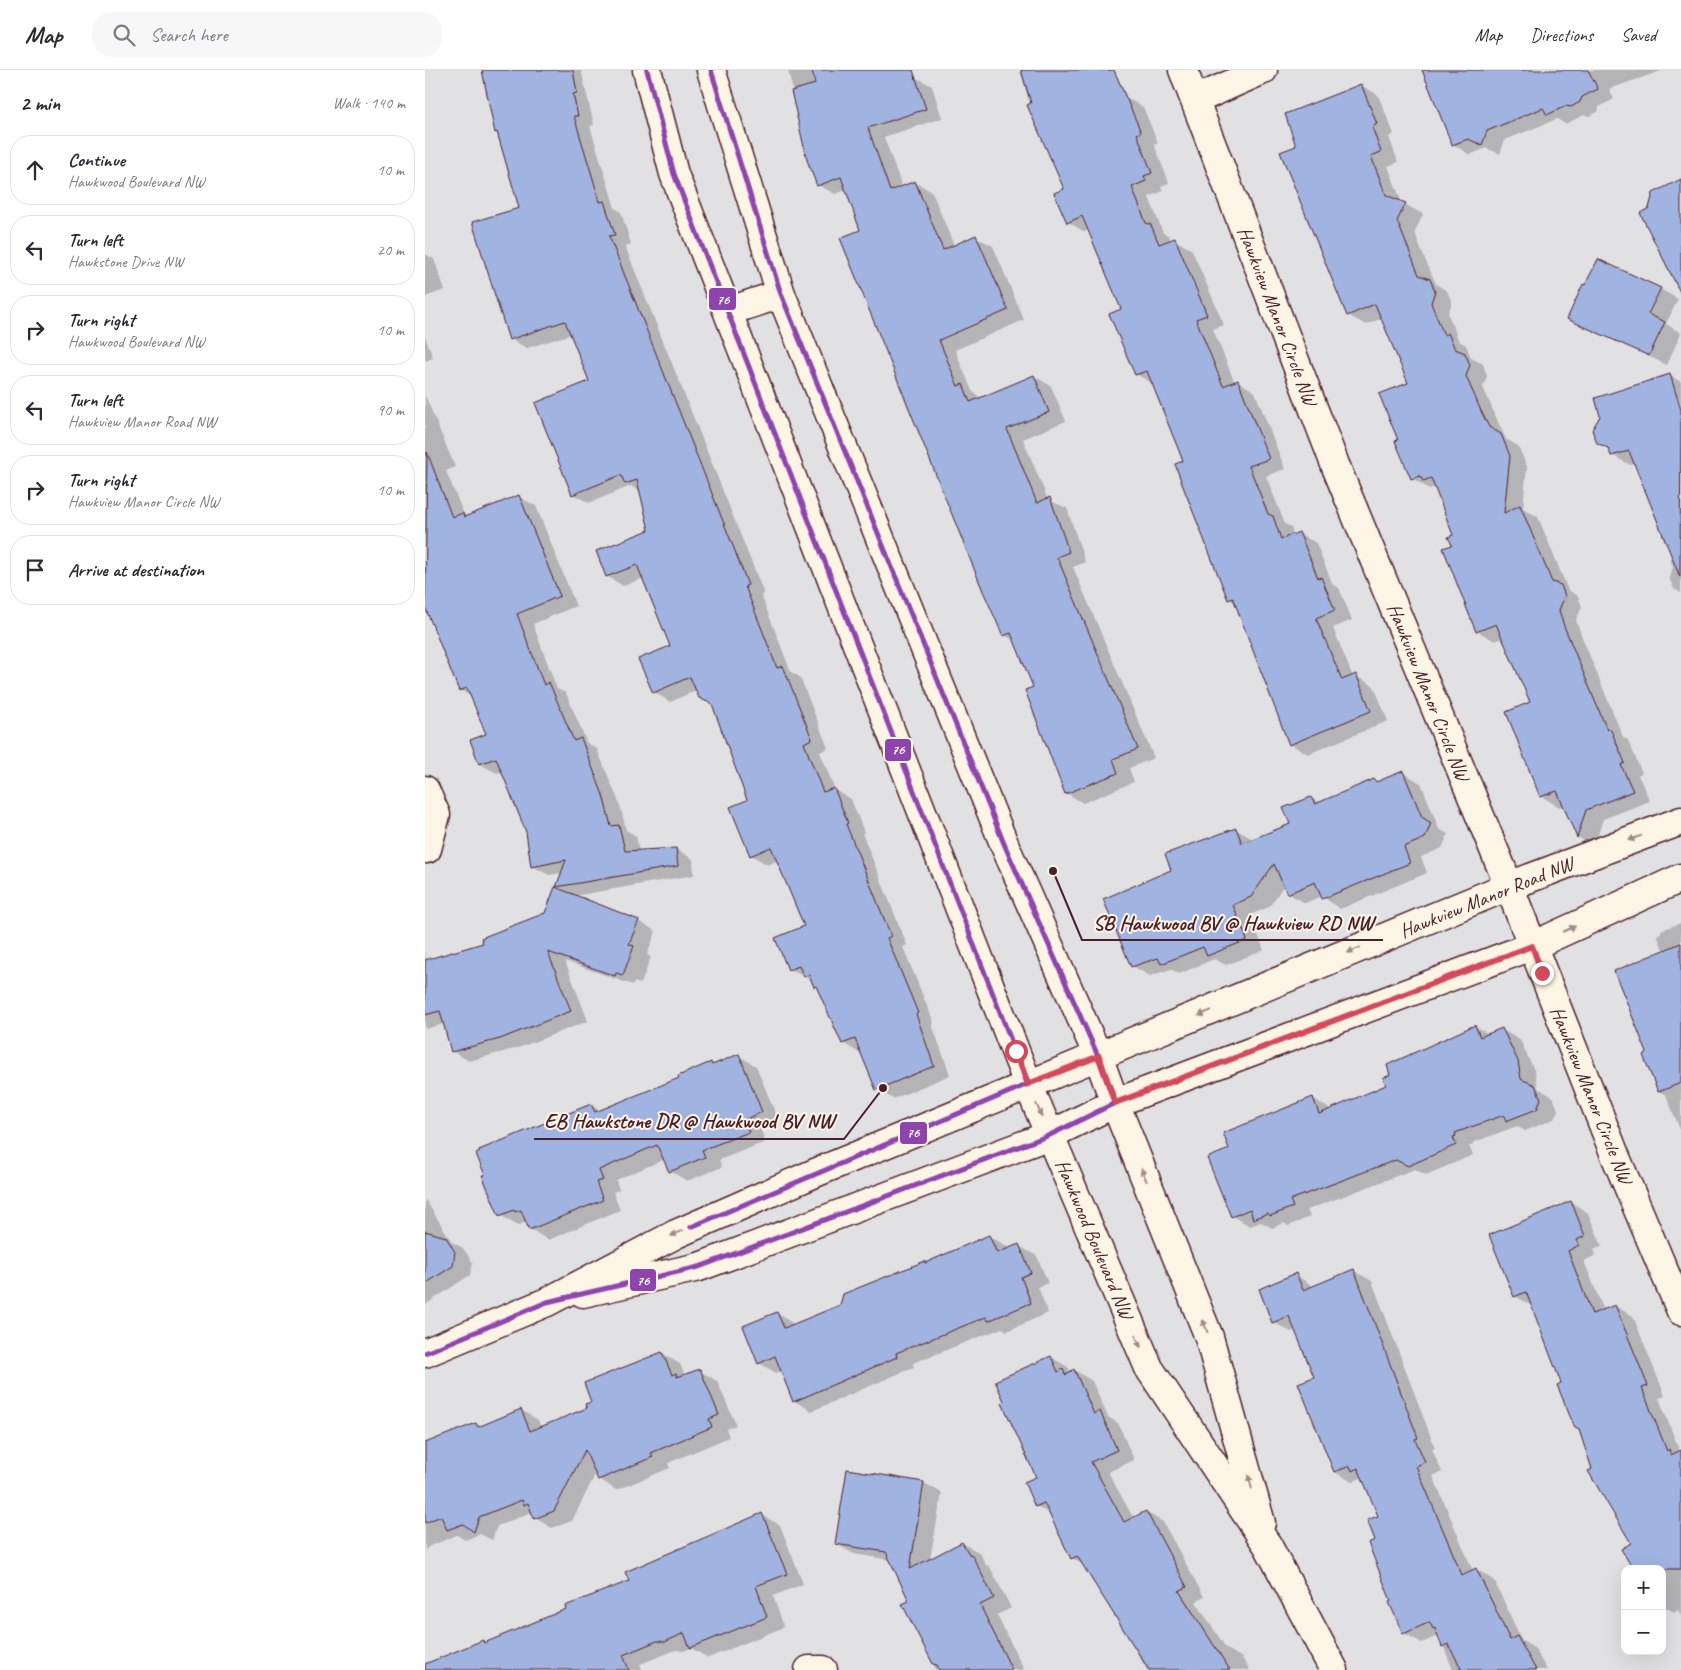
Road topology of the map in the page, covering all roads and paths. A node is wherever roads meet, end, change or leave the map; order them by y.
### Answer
1 (647, 70) edge
2 (711, 70) edge
3 (1183, 70) edge
4 (1263, 70) edge
5 (1195, 100) junction
6 (781, 294) junction
7 (729, 311) junction
8 (425, 790) edge
9 (1681, 821) edge
10 (425, 849) edge
11 (1681, 878) edge
12 (1509, 886) junction
13 (1532, 946) junction
14 (1099, 1056) junction
15 (1028, 1084) junction
16 (1115, 1103) junction
17 (1050, 1135) junction
18 (547, 1302) junction
19 (1681, 1311) edge
20 (425, 1353) edge
21 (1268, 1546) junction
22 (809, 1670) edge
23 (823, 1670) edge
24 (1334, 1670) edge

1 - 7 street, Hawkwood Boulevard NW
2 - 6 street, Hawkwood Boulevard NW
3 - 5 street, Hawkview Manor Circle NW
4 - 5 street
5 - 12 street, Hawkview Manor Circle NW
6 - 7 street
6 - 14 street, Hawkwood Boulevard NW
7 - 15 street, Hawkwood Boulevard NW
8 - 10 street
9 -> 12 street, Hawkview Manor Road NW
13 -> 11 street
12 - 13 street, Hawkview Manor Circle NW
12 -> 14 street, Hawkview Manor Road NW
13 - 16 street
13 - 19 street, Hawkview Manor Circle NW
14 - 15 street, Hawkview Manor Road NW
14 - 16 street, Hawkwood Boulevard NW
15 -> 17 street, Hawkwood Boulevard NW
15 -> 18 street, Hawkview Manor Road NW
16 - 17 street
21 -> 16 street, Hawkwood Boulevard NW
17 - 18 street
17 -> 21 street, Hawkwood Boulevard NW
18 - 20 street
21 - 24 street, Hawkwood Boulevard NW
22 - 23 street

